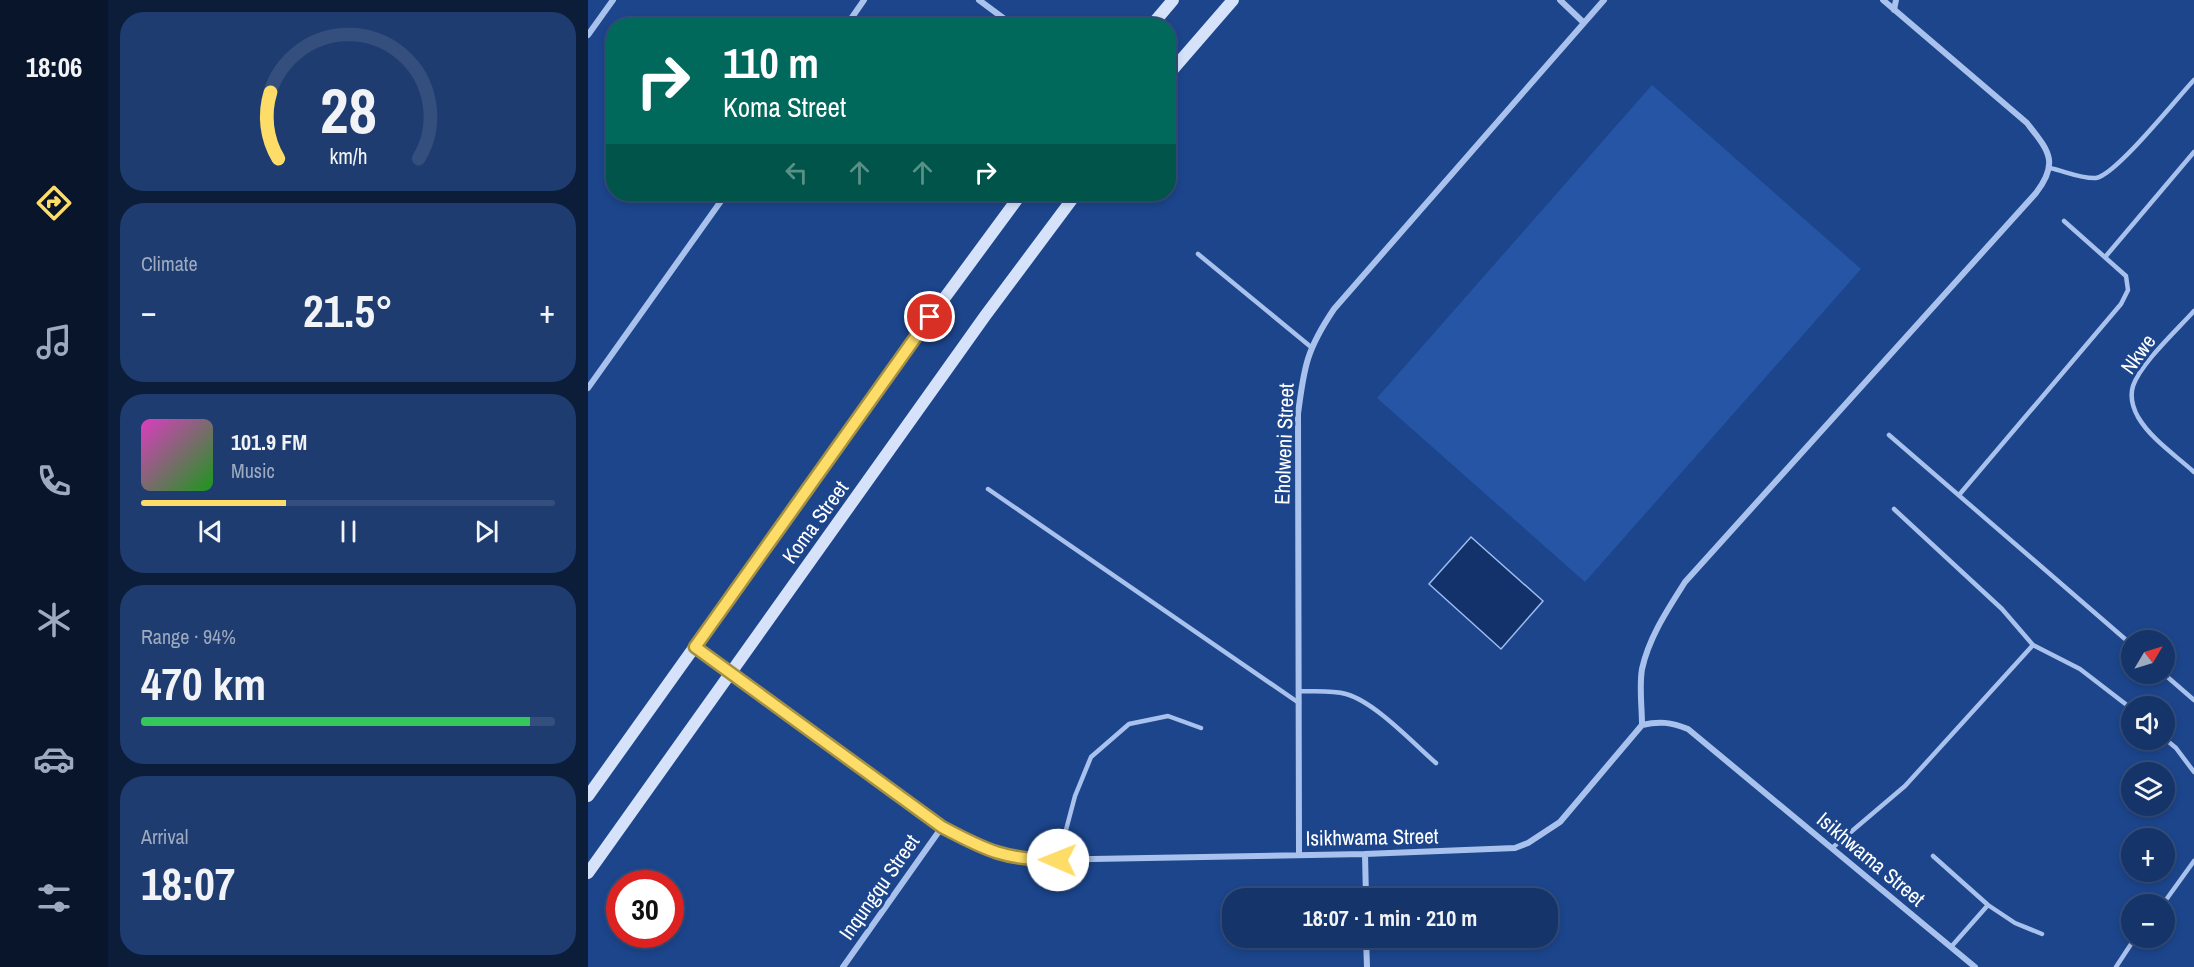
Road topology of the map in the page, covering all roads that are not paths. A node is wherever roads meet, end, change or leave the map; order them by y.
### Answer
1 (613, 0) edge
2 (864, 0) edge
3 (979, 0) edge
4 (1173, 0) edge
5 (1233, 0) edge
6 (1560, 0) edge
7 (1604, 0) edge
8 (1883, 0) edge
9 (1896, 0) edge
10 (1894, 10) junction
11 (852, 18) edge
12 (1003, 18) edge
13 (1158, 18) edge
14 (1583, 22) junction
15 (588, 35) edge
16 (1176, 66) edge
17 (2194, 80) edge
18 (2194, 152) edge
19 (2050, 168) junction
20 (721, 201) edge
21 (1016, 201) edge
22 (1071, 201) edge
23 (2064, 220) dead end
24 (1198, 254) dead end
25 (2106, 256) junction
26 (2194, 311) edge
27 (1311, 347) junction
28 (588, 388) edge
29 (1889, 435) dead end
30 (2194, 472) edge
31 (988, 489) dead end
32 (1959, 495) junction
33 (1894, 509) dead end
34 (2121, 635) edge
35 (2034, 645) junction
36 (695, 647) junction
37 (732, 672) junction
38 (2175, 683) edge
39 (1299, 691) junction
40 (2194, 699) edge
41 (2121, 701) edge
42 (1299, 703) junction
43 (1642, 725) junction
44 (1201, 728) dead end
45 (2175, 747) edge
46 (1436, 763) dead end
47 (2194, 772) edge
48 (588, 796) edge
49 (942, 827) junction
50 (1832, 848) junction
51 (1365, 854) junction
52 (1299, 855) junction
53 (1933, 856) dead end
54 (1058, 860) junction
55 (2194, 861) edge
56 (588, 873) edge
57 (1366, 888) edge
58 (2170, 894) edge
59 (1988, 905) junction
60 (2042, 934) dead end
61 (1951, 947) junction
62 (1366, 948) edge
63 (2128, 948) edge
64 (843, 967) edge
65 (1367, 967) edge
66 (1976, 967) edge
67 (2116, 967) edge

1 - 15 street
2 - 11 street
3 - 12 street
4 - 13 main road
5 - 16 main road
6 - 14 street
7 - 14 street, Eholweni Street
8 - 10 street
9 - 10 street
10 - 19 street
14 - 27 street, Eholweni Street
17 - 19 lane
18 - 25 lane
19 - 43 street
20 - 28 street
21 - 36 main road, Koma Street
22 - 37 main road, Koma Street
23 - 25 lane
24 - 27 lane
25 - 32 lane
26 - 30 lane, Nkwe
27 - 39 street, Eholweni Street
29 - 32 lane
31 - 42 lane
32 - 34 lane
33 - 35 lane
35 - 41 lane
35 - 50 lane
36 - 37 street, Isikhwama Street
36 - 48 main road, Koma Street
37 - 49 street, Isikhwama Street
37 - 56 main road, Koma Street
38 - 40 lane
39 - 42 street, Eholweni Street
39 - 46 lane
42 - 52 street, Eholweni Street
43 - 50 street, Isikhwama Street
43 - 51 street, Isikhwama Street
44 - 54 lane
45 - 47 lane
49 - 54 street, Isikhwama Street
49 - 64 street, Inqungqu Street
50 - 61 street, Isikhwama Street
51 - 52 street, Isikhwama Street
51 - 57 street
52 - 54 street, Isikhwama Street
53 - 59 lane
55 - 58 lane
59 - 60 lane
59 - 61 lane
61 - 66 street, Isikhwama Street
62 - 65 street
63 - 67 lane

